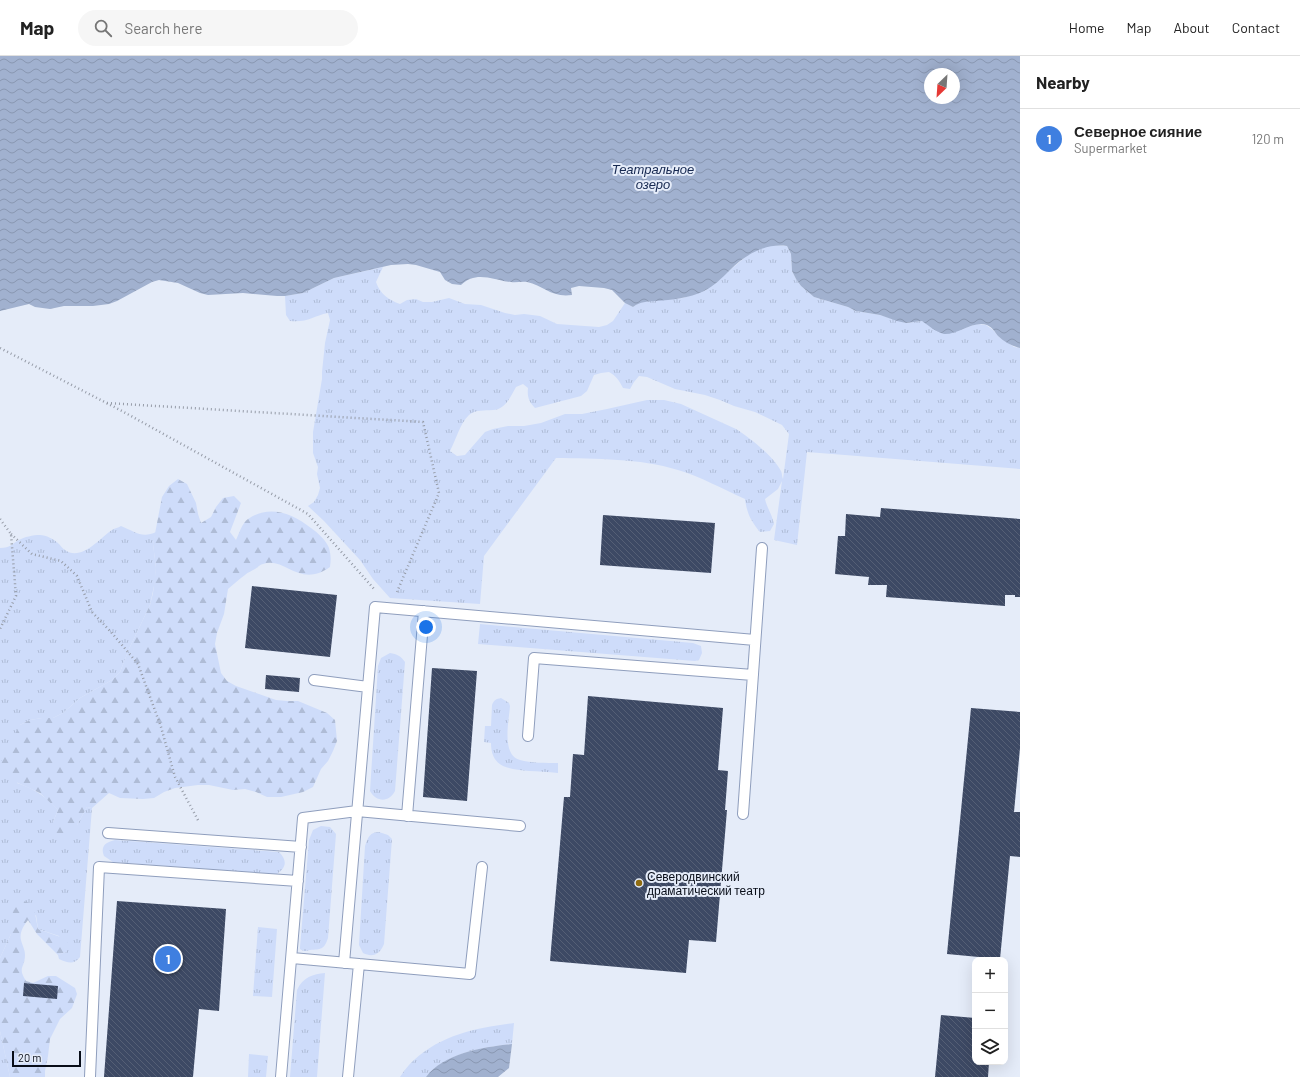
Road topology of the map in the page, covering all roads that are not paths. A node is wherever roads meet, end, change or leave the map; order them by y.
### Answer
1 (762, 548) dead end
2 (424, 611) junction
3 (755, 640) junction
4 (753, 675) junction
5 (314, 680) dead end
6 (368, 687) junction
7 (528, 736) dead end
8 (357, 811) junction
9 (743, 814) dead end
10 (407, 816) junction
11 (520, 826) dead end
12 (108, 833) dead end
13 (301, 847) junction
14 (482, 867) dead end
15 (298, 881) junction
16 (292, 958) junction
17 (344, 963) junction
18 (359, 964) junction
19 (90, 1077) edge
20 (281, 1077) edge
21 (348, 1077) edge

1 - 3 lane
2 - 3 lane
2 - 6 lane
2 - 10 lane
3 - 4 lane
4 - 7 lane
4 - 9 lane
5 - 6 lane
6 - 8 lane
8 - 10 lane
8 - 13 lane
8 - 17 lane
10 - 11 lane
12 - 13 lane
13 - 15 lane
14 - 18 lane
15 - 16 lane
15 - 19 lane
16 - 17 lane
16 - 20 lane
17 - 18 lane
18 - 21 lane

